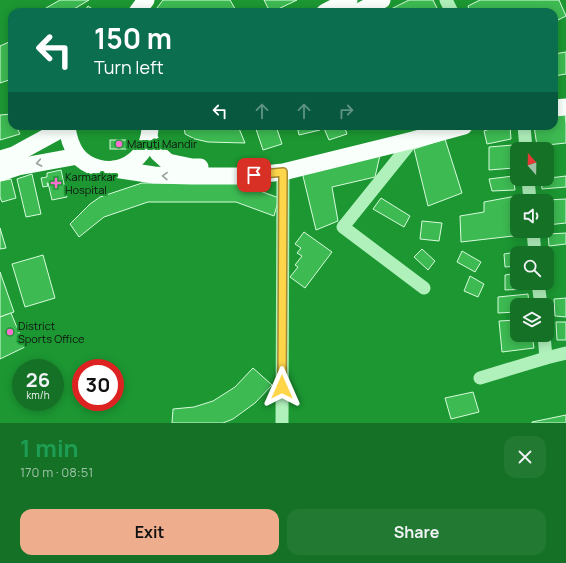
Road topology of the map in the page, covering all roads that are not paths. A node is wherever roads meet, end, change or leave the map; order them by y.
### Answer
1 (349, 0) edge
2 (382, 0) edge
3 (333, 8) edge
4 (366, 8) edge
5 (60, 130) edge
6 (68, 130) edge
7 (150, 130) edge
8 (407, 130) edge
9 (449, 130) edge
10 (524, 130) edge
11 (413, 140) junction
12 (525, 142) edge
13 (78, 156) junction
14 (0, 159) edge
15 (114, 169) junction
16 (283, 172) junction
17 (0, 173) edge
18 (424, 288) dead end
19 (545, 342) edge
20 (566, 353) edge
21 (546, 358) junction
22 (480, 378) dead end
23 (282, 423) edge

1 - 3 main road
2 - 4 main road
5 - 14 main road
6 - 13 main road
7 - 8 main road
7 - 15 main road
9 - 11 main road
10 - 12 street
11 - 16 main road
11 - 18 street
13 - 15 main road
13 -> 17 main road
16 -> 15 main road
16 - 23 street
19 - 21 street
20 - 21 street
21 - 22 street

